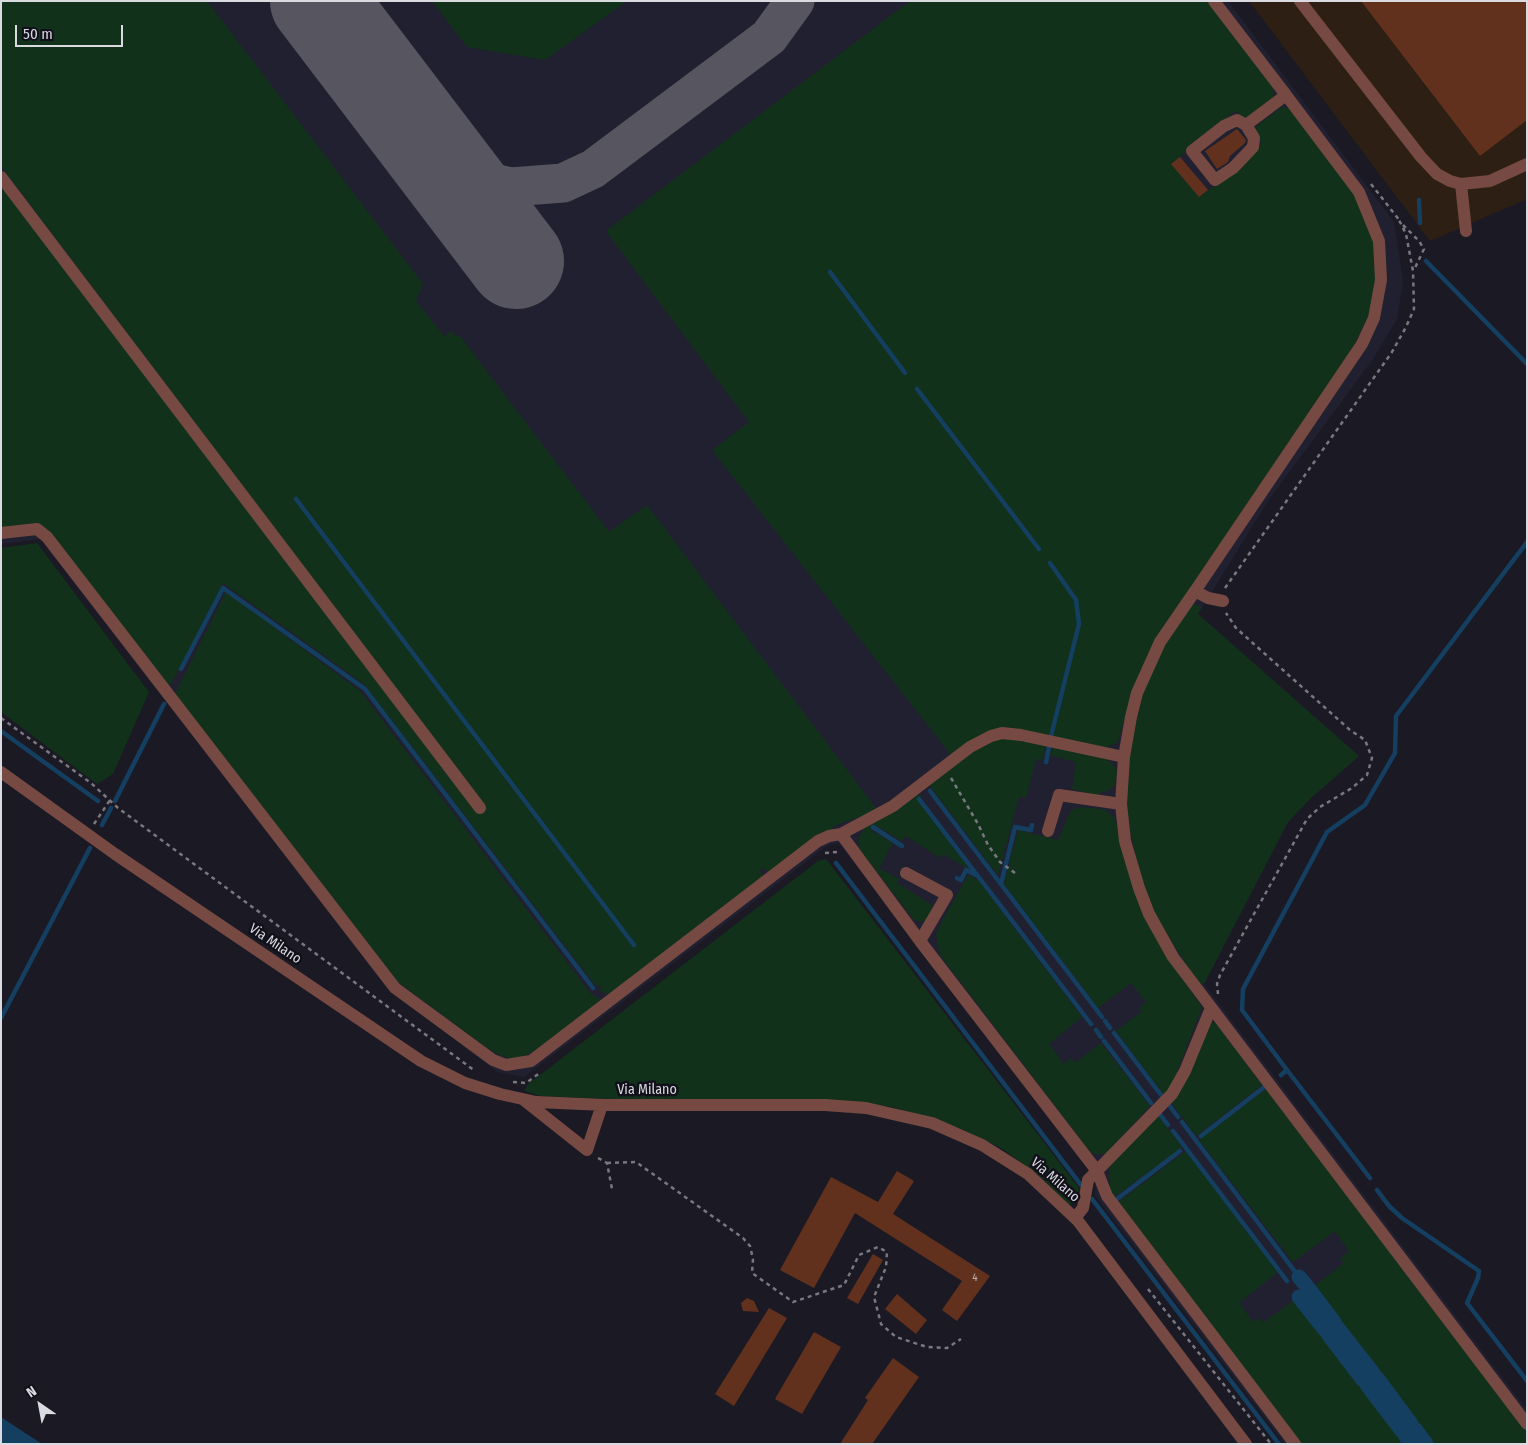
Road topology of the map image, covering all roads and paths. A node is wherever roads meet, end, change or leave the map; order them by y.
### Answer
1 (1214, 1) edge
2 (1300, 1) edge
3 (1286, 95) junction
4 (1246, 125) junction
5 (1527, 164) edge
6 (1, 177) edge
7 (1461, 184) junction
8 (1466, 231) dead end
9 (1413, 271) junction
10 (1, 533) edge
11 (1195, 591) junction
12 (1224, 601) junction
13 (1, 718) edge
14 (1124, 757) junction
15 (945, 768) junction
16 (1, 772) edge
17 (110, 800) junction
18 (1121, 804) junction
19 (480, 808) dead end
20 (1048, 831) dead end
21 (87, 834) junction
22 (841, 834) junction
23 (825, 853) dead end
24 (843, 860) dead end
25 (906, 873) dead end
26 (1015, 873) dead end
27 (920, 941) junction
28 (1211, 1008) junction
29 (542, 1071) dead end
30 (477, 1073) dead end
31 (507, 1081) dead end
32 (524, 1100) junction
33 (602, 1105) junction
34 (587, 1150) junction
35 (606, 1163) junction
36 (1098, 1171) junction
37 (612, 1189) dead end
38 (1075, 1218) junction
39 (1144, 1284) dead end
40 (960, 1339) dead end
41 (1527, 1424) edge
42 (1246, 1444) edge
43 (1271, 1444) edge
44 (1295, 1444) edge

1 - 3 street
2 - 7 street
3 - 4 street
3 - 11 street
4 - 4 street
5 - 7 street
6 - 19 street
7 - 8 street
9 - 9 path
9 - 12 path
10 - 22 street
11 - 12 street
11 - 14 street
12 - 28 path
13 - 17 path
14 - 15 street
14 - 18 street
15 - 22 street
15 - 26 path
16 - 21 street, Via Milano
17 - 21 path
17 - 30 path
18 - 20 street
18 - 28 street
21 - 32 street, Via Milano
22 - 27 street
23 - 24 path
25 - 27 street
27 - 36 street
28 - 36 street
28 - 41 street
29 - 31 path
32 - 33 street, Via Milano
32 - 34 street
33 - 34 street
33 - 38 street, Via Milano
34 - 35 path
35 - 37 path
35 - 40 path
36 - 38 street
36 - 44 street
38 - 42 street, Via Milano
39 - 43 path

